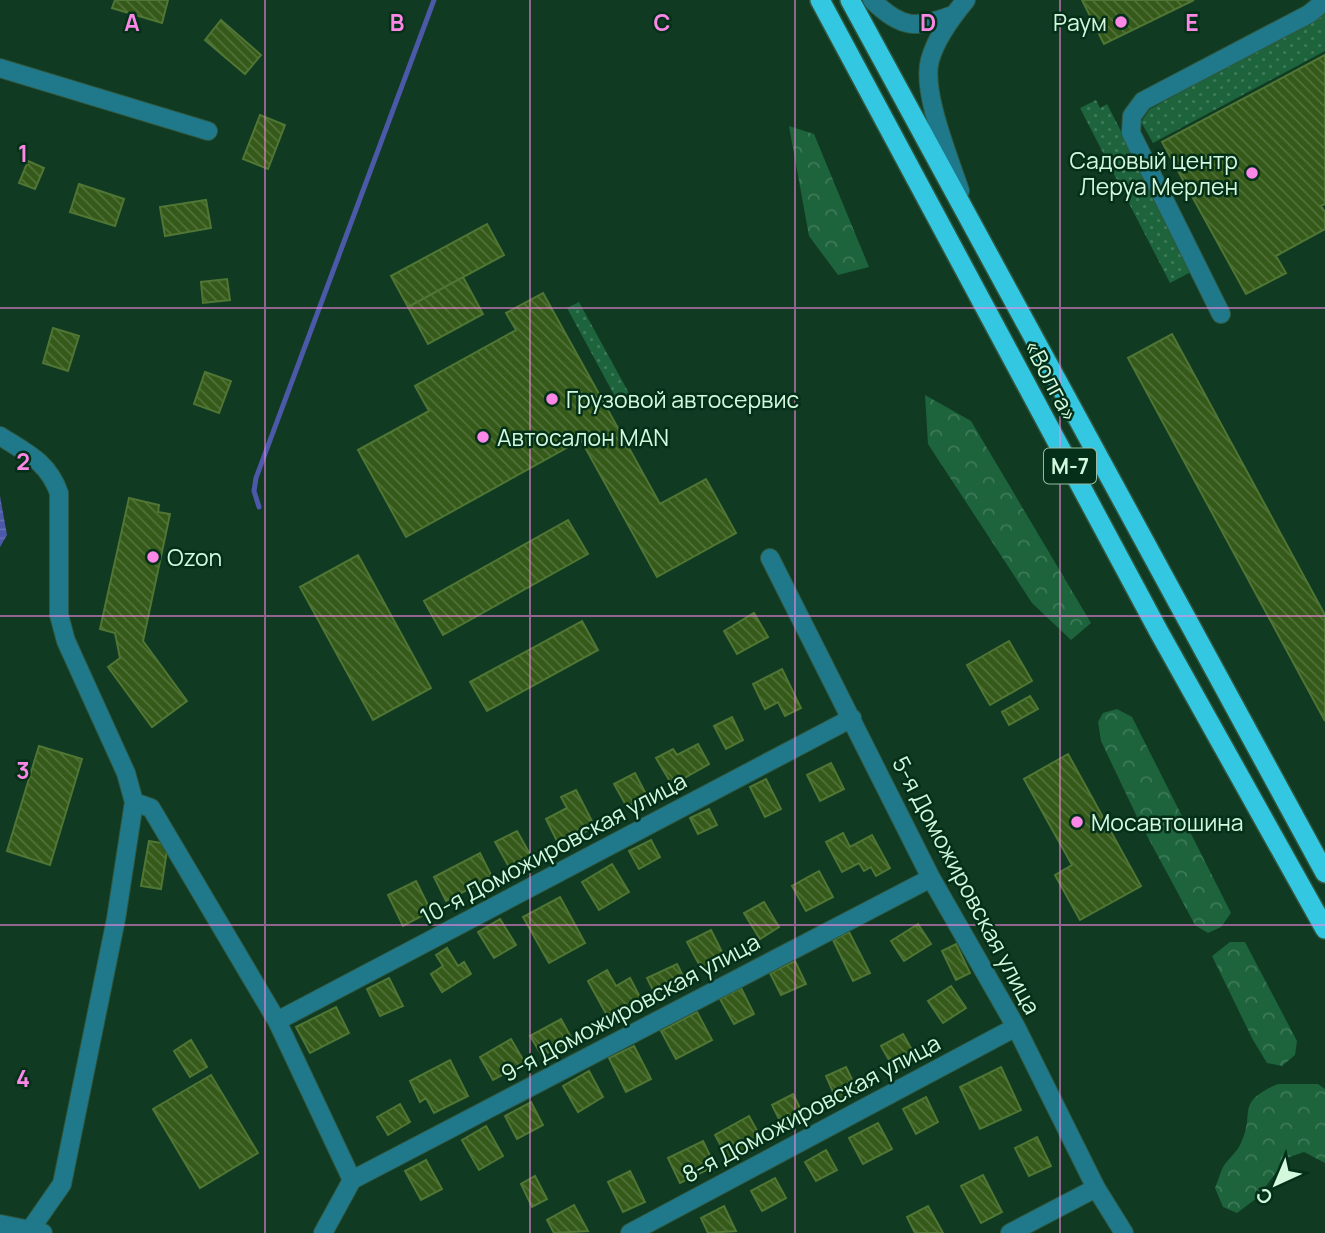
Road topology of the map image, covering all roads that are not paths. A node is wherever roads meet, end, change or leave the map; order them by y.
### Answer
1 (820, 0) edge
2 (850, 0) edge
3 (872, 0) edge
4 (966, 0) edge
5 (1325, 1) edge
6 (953, 15) junction
7 (0, 68) edge
8 (208, 131) dead end
9 (966, 212) junction
10 (1221, 314) dead end
11 (0, 436) edge
12 (770, 558) dead end
13 (852, 718) junction
14 (134, 802) junction
15 (1325, 873) edge
16 (931, 878) junction
17 (1325, 929) edge
18 (276, 1021) junction
19 (1016, 1027) junction
20 (352, 1180) junction
21 (1096, 1188) junction
22 (0, 1224) edge
23 (34, 1232) edge
24 (323, 1233) edge
25 (630, 1233) edge
26 (1010, 1233) edge
27 (1124, 1233) edge

1 - 17 highway, «Волга» / М-7
2 - 9 highway, «Волга» / М-7
3 - 6 street
4 - 6 street
5 - 10 street
6 - 9 street
7 - 8 street
9 - 15 highway, «Волга» / М-7
11 - 14 street
12 - 13 street, 5-я Доможировская улица
13 - 16 street, 5-я Доможировская улица
13 - 18 street, 10-я Доможировская улица
14 - 18 street
14 - 23 street
16 - 19 street, 5-я Доможировская улица
16 - 20 street, 9-я Доможировская улица
18 - 20 street
19 - 21 street, 5-я Доможировская улица
19 - 25 street, 8-я Доможировская улица
20 - 24 street
21 - 26 street
21 - 27 street, 5-я Доможировская улица
22 - 23 street

